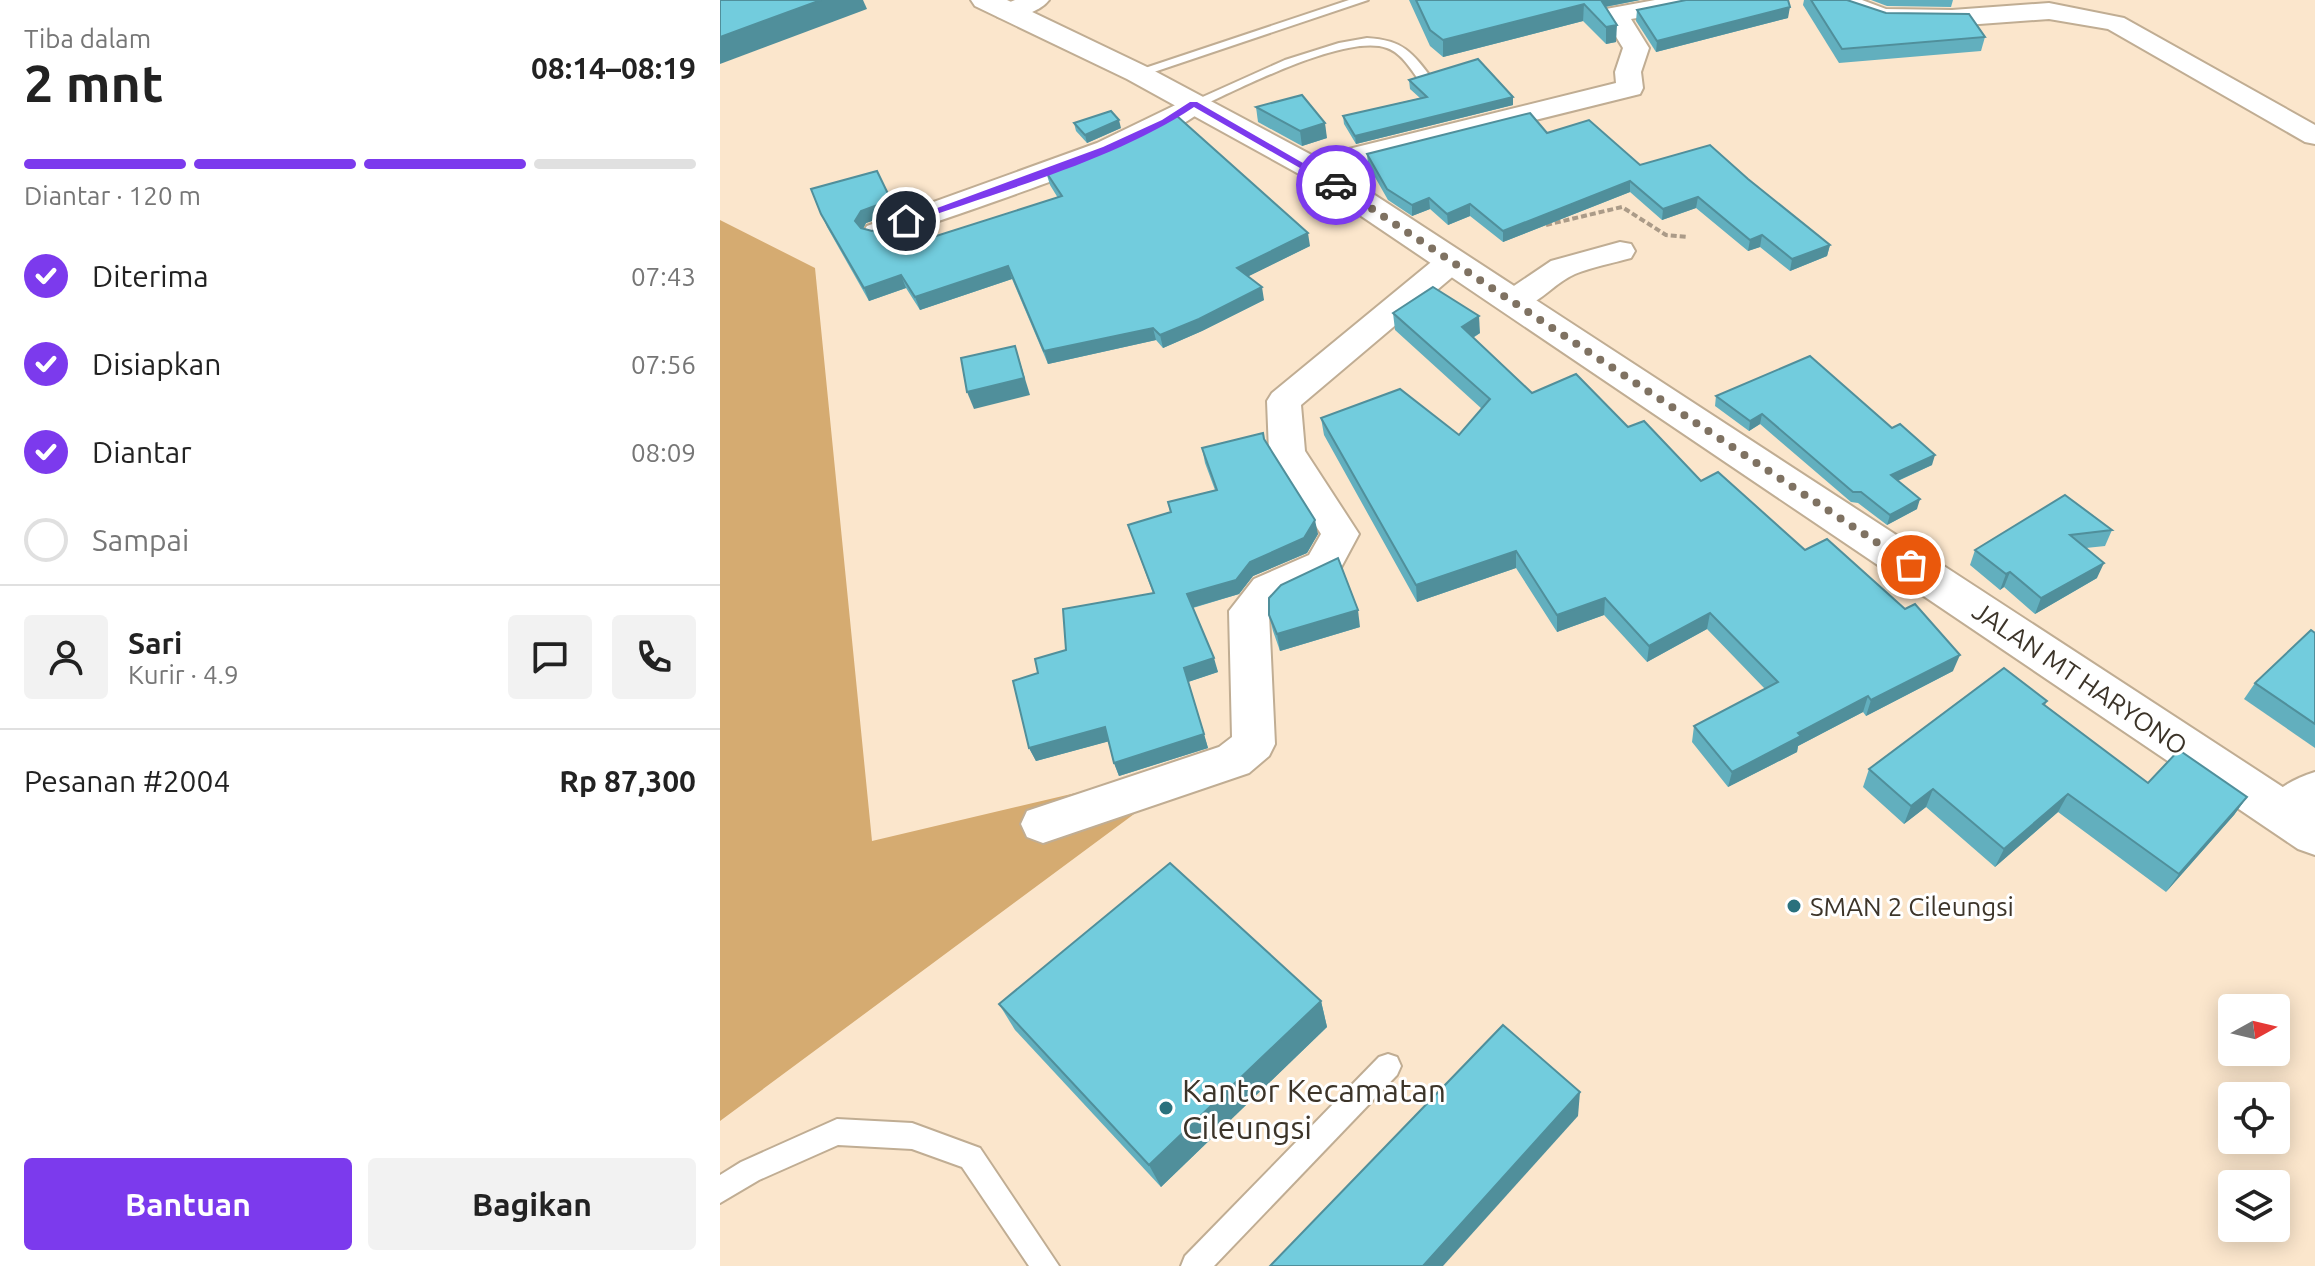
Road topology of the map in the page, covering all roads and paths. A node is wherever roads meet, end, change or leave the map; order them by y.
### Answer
1 (1362, 0) edge
2 (1702, 0) edge
3 (1838, 0) edge
4 (1010, 4) edge
5 (1137, 73) junction
6 (1426, 80) edge
7 (1194, 104) junction
8 (2315, 136) edge
9 (1310, 167) junction
10 (1538, 226) edge
11 (878, 232) edge
12 (1688, 237) dead end
13 (1620, 251) dead end
14 (1452, 261) junction
15 (1513, 301) junction
16 (2304, 812) edge
17 (1043, 824) dead end
18 (1388, 1066) dead end
19 (720, 1190) edge
20 (1045, 1266) edge
21 (1195, 1266) edge

1 - 5 lane
2 - 9 street
3 - 8 street
4 - 5 main road, JALAN MT HARYONO
5 - 7 main road, JALAN MT HARYONO
6 - 7 lane
7 - 9 main road, JALAN MT HARYONO
7 - 11 street
9 - 14 main road, JALAN MT HARYONO
10 - 12 path
13 - 15 street
14 - 15 main road, JALAN MT HARYONO
14 - 17 street
15 - 16 main road, JALAN MT HARYONO
18 - 21 lane
19 - 20 lane

